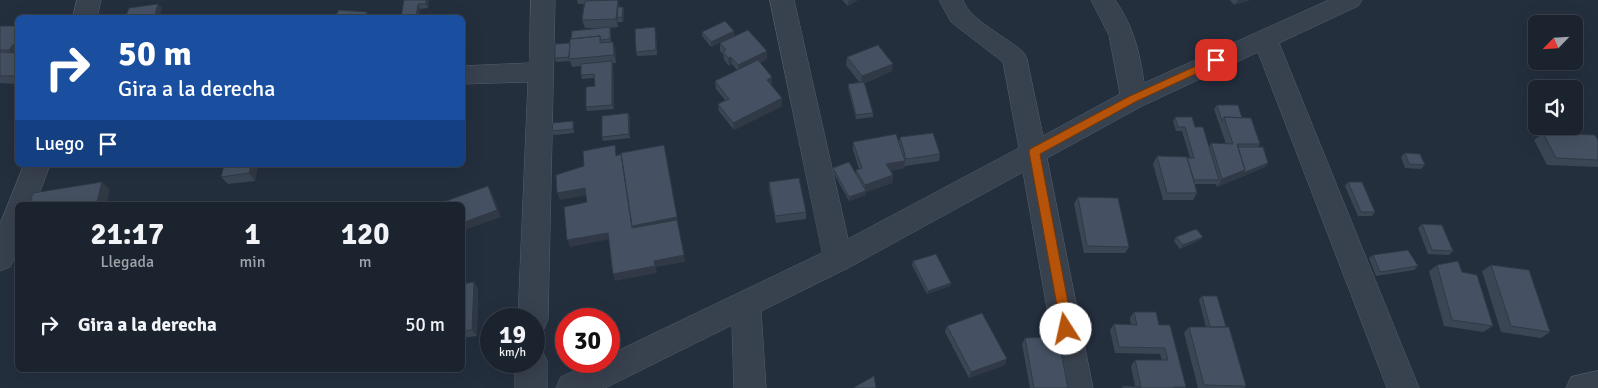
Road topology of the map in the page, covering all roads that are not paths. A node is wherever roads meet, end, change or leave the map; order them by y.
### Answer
1 (89, 0) edge
2 (543, 0) edge
3 (782, 0) edge
4 (951, 0) edge
5 (1103, 0) edge
6 (1350, 0) edge
7 (86, 15) edge
8 (1265, 38) junction
9 (539, 72) junction
10 (465, 75) edge
11 (1133, 99) junction
12 (1034, 152) junction
13 (36, 167) edge
14 (22, 202) edge
15 (15, 221) edge
16 (0, 258) edge
17 (838, 259) junction
18 (746, 304) junction
19 (532, 308) edge
20 (531, 373) edge
21 (1598, 386) edge
22 (531, 388) edge
23 (572, 388) edge
24 (750, 388) edge
25 (1077, 388) edge
26 (1404, 388) edge
27 (1582, 388) edge

1 - 7 street
2 - 9 street
3 - 17 street
4 - 12 street
5 - 11 street
6 - 8 street
8 - 11 street
8 - 26 street
9 - 10 street
9 - 19 street
11 - 12 street
12 - 17 street
12 - 25 street
13 - 14 street
15 - 16 street
17 - 18 street
18 - 23 street
18 - 24 street
20 - 22 street
21 - 27 street

